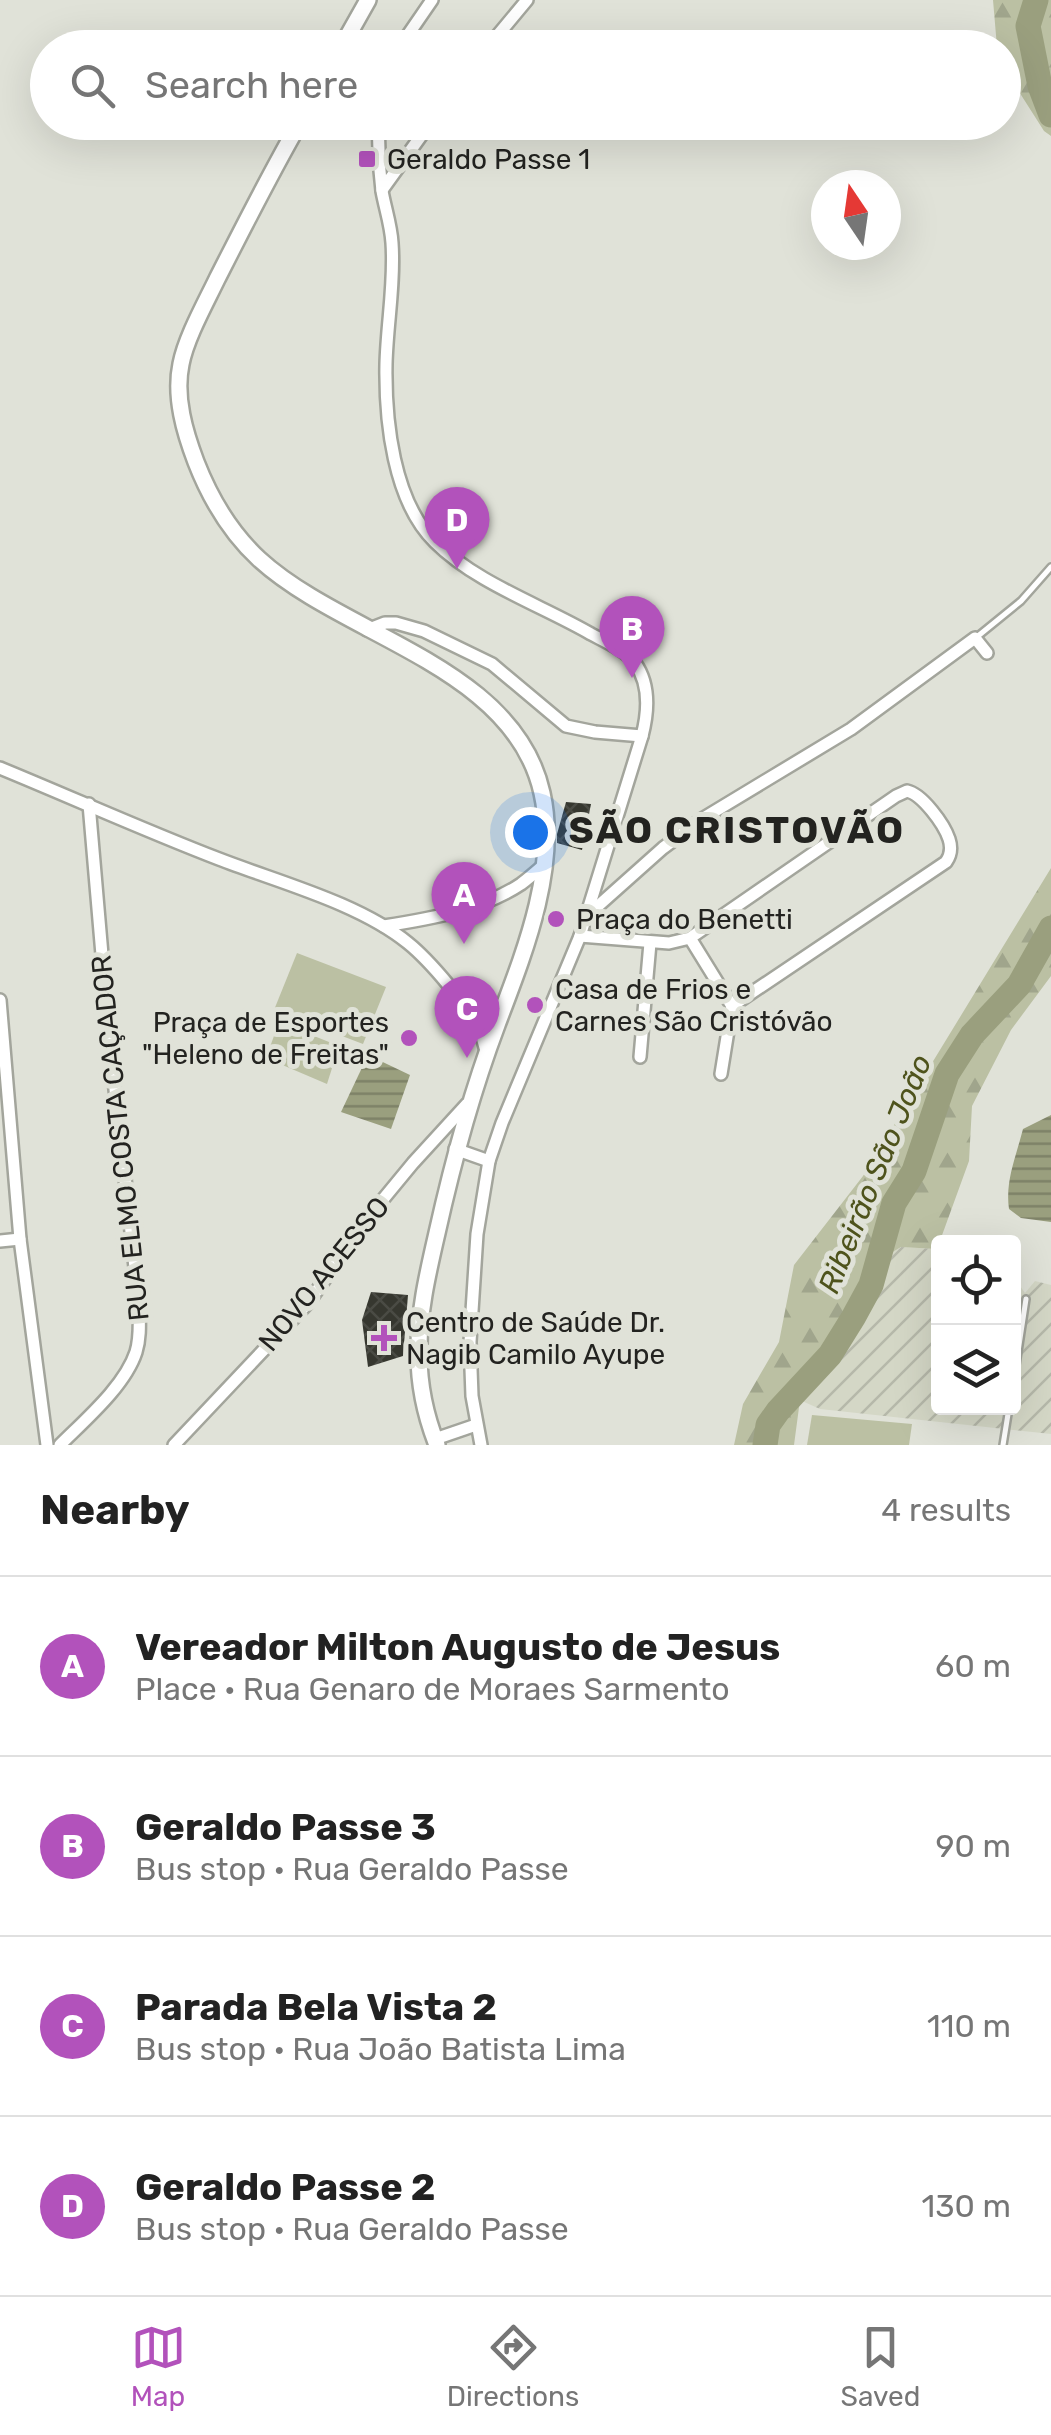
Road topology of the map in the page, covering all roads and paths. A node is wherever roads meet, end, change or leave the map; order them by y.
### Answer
1 (368, 0) edge
2 (432, 0) edge
3 (527, 0) edge
4 (351, 30) edge
5 (412, 30) edge
6 (502, 30) edge
7 (290, 140) edge
8 (378, 140) edge
9 (417, 140) edge
10 (382, 190) junction
11 (1051, 567) edge
12 (367, 630) junction
13 (975, 638) junction
14 (987, 653) dead end
15 (642, 736) junction
16 (0, 768) edge
17 (89, 804) junction
18 (546, 864) junction
19 (586, 917) junction
20 (383, 926) junction
21 (580, 936) junction
22 (690, 938) junction
23 (650, 943) junction
24 (0, 1000) edge
25 (732, 1006) junction
26 (487, 1054) junction
27 (640, 1057) dead end
28 (721, 1074) dead end
29 (470, 1101) junction
30 (455, 1149) junction
31 (489, 1161) junction
32 (20, 1239) junction
33 (0, 1240) edge
34 (1026, 1300) dead end
35 (1021, 1332) edge
36 (470, 1342) junction
37 (419, 1355) junction
38 (1008, 1415) edge
39 (199, 1420) junction
40 (476, 1425) junction
41 (436, 1442) edge
42 (46, 1445) edge
43 (60, 1445) edge
44 (174, 1445) edge
45 (184, 1445) edge
46 (481, 1445) edge
47 (1003, 1445) edge

1 - 4 street
2 - 5 street
3 - 6 street
7 - 12 street
8 - 10 street
9 - 10 street
10 - 15 street
11 - 13 lane
12 - 15 street
12 - 18 street
13 - 14 street
13 - 19 street
15 - 19 street
16 - 17 street
17 - 20 street
17 - 43 street, RUA ELMO COSTA CAÇADOR
18 - 20 street
18 - 26 street
19 - 21 street
20 - 26 street
21 - 23 street
21 - 31 street
22 - 23 street
22 - 25 street
22 - 25 street
23 - 27 street
24 - 32 street
25 - 28 street
26 - 29 street
29 - 30 street
29 - 39 street, NOVO ACESSO
30 - 31 street
30 - 37 street
31 - 36 street
32 - 33 street
32 - 42 street
34 - 35 lane
36 - 37 path
36 - 40 street
37 - 41 street
38 - 47 lane
39 - 44 street, NOVO ACESSO
39 - 45 street
40 - 41 street
40 - 46 street

